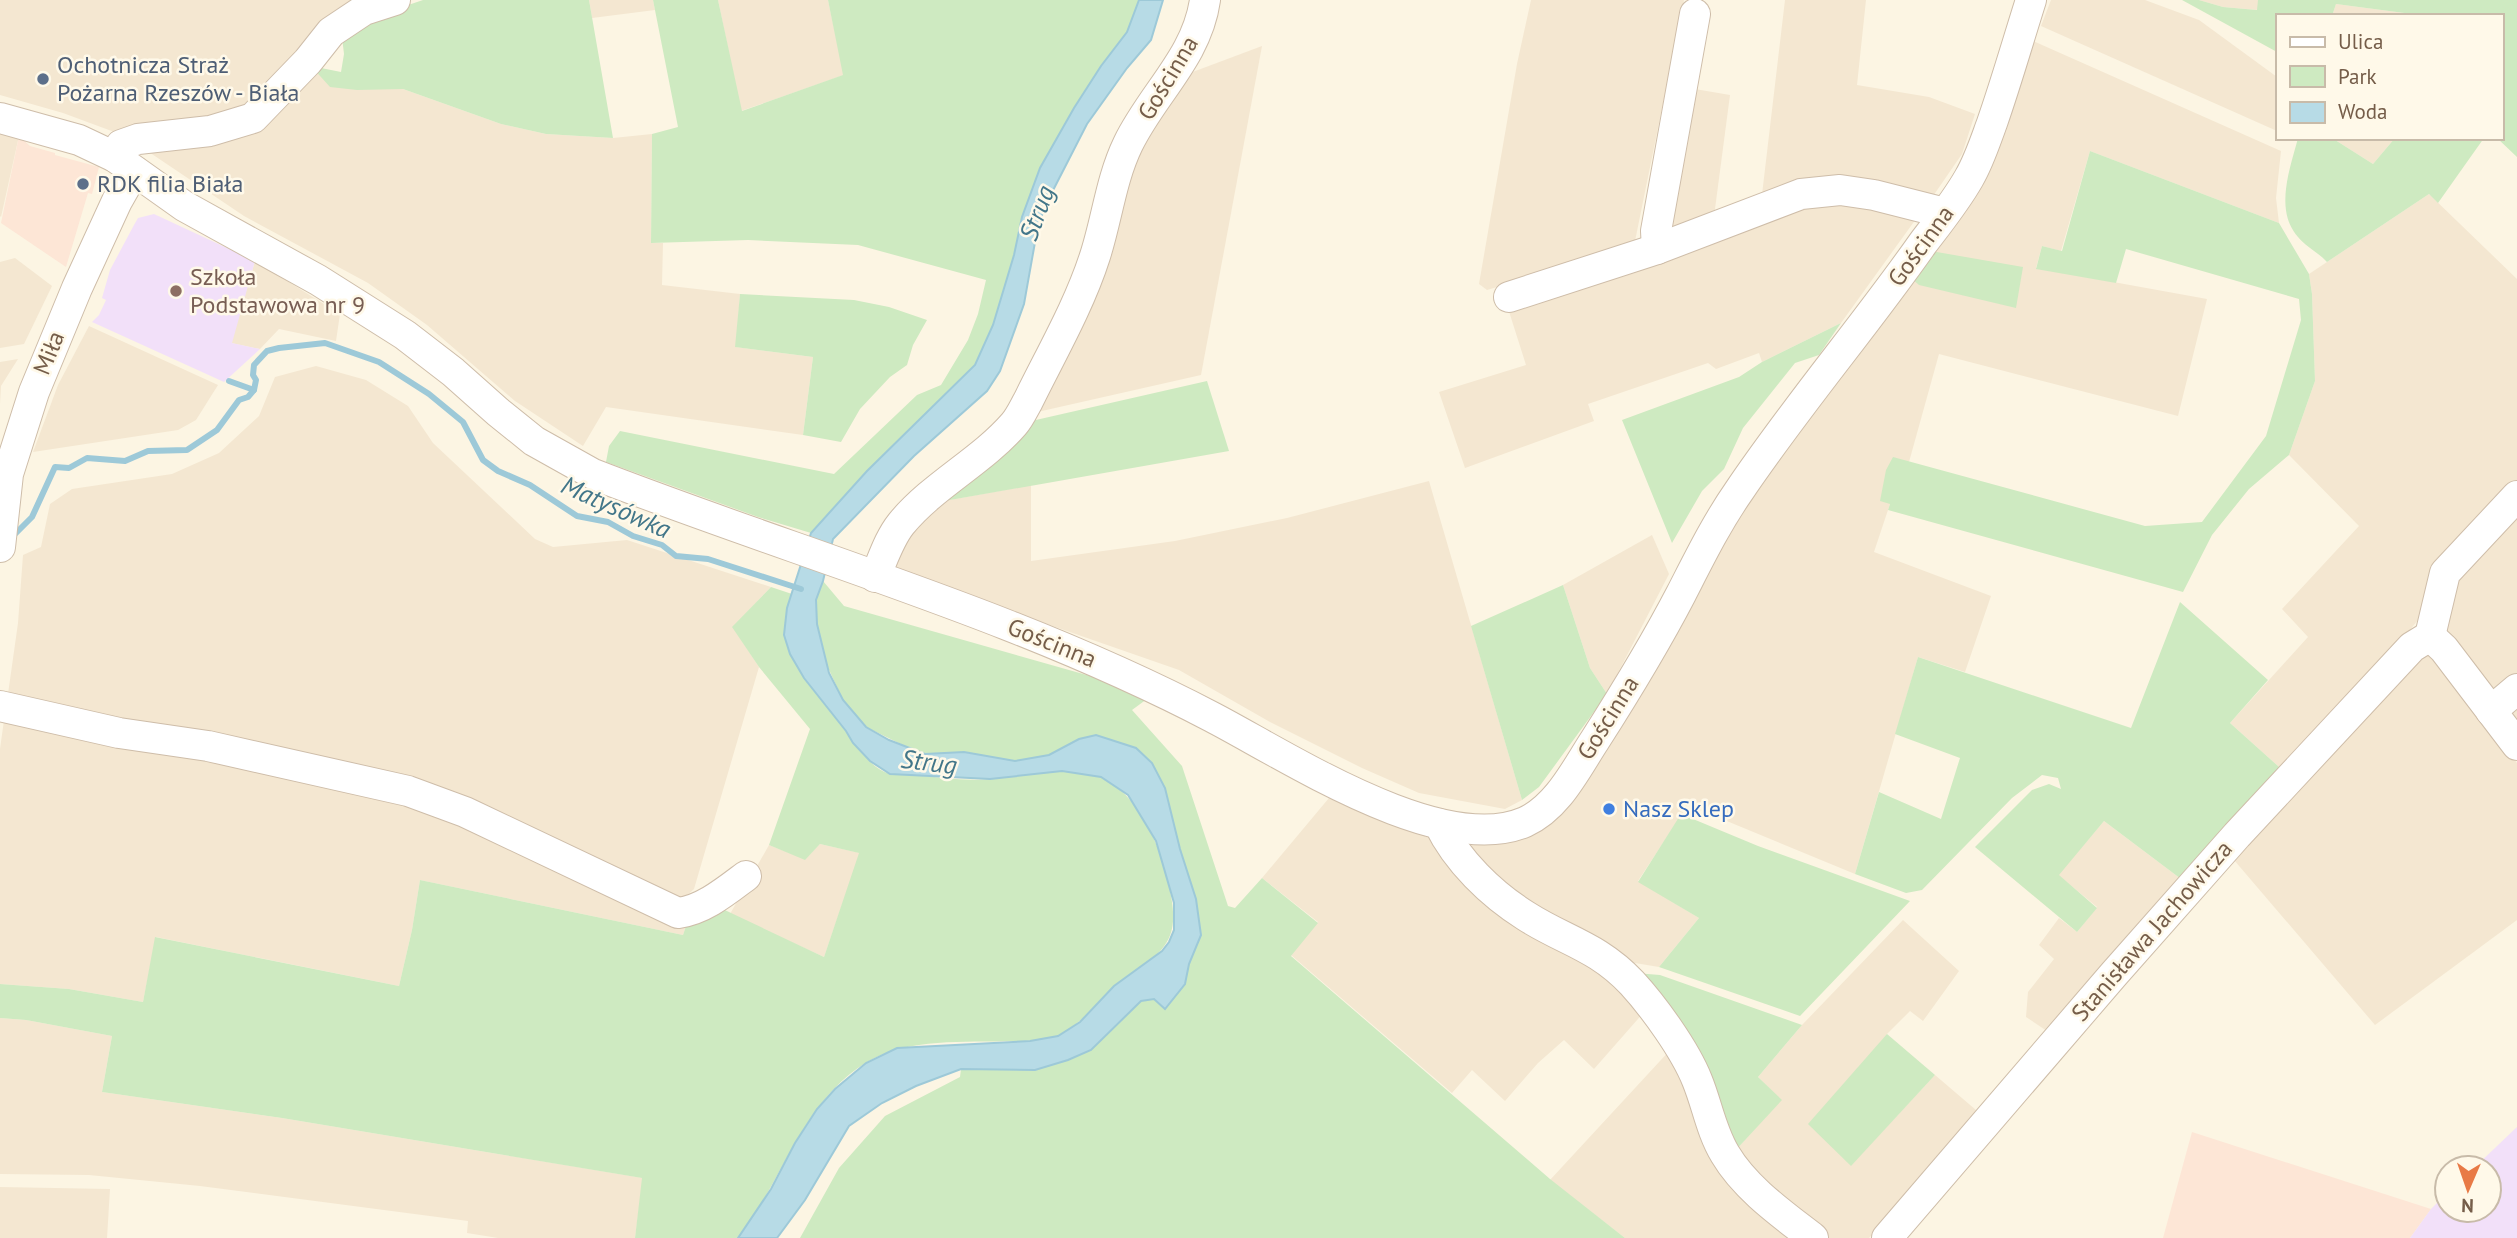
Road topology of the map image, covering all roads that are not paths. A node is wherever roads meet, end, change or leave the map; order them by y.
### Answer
1 (395, 0) edge
2 (1205, 0) edge
3 (2031, 0) edge
4 (1695, 14) dead end
5 (0, 118) edge
6 (125, 164) junction
7 (1945, 213) junction
8 (1657, 249) junction
9 (1509, 297) dead end
10 (2517, 496) edge
11 (0, 547) edge
12 (867, 574) junction
13 (2430, 636) junction
14 (2517, 689) edge
15 (0, 706) edge
16 (2491, 711) junction
17 (2517, 745) edge
18 (1439, 824) junction
19 (746, 876) dead end
20 (1812, 1238) edge
21 (1887, 1238) edge

1 - 6 street
2 - 12 street, Gościnna
3 - 7 street, Gościnna
4 - 8 street
5 - 6 street, Gościnna
6 - 11 street, Miła
6 - 12 street, Gościnna
7 - 8 street
7 - 18 street, Gościnna
8 - 9 street
10 - 13 street
12 - 18 street, Gościnna
13 - 16 street
13 - 21 street, Stanisława Jachowicza
14 - 16 street
15 - 19 street
16 - 17 street
18 - 20 street

